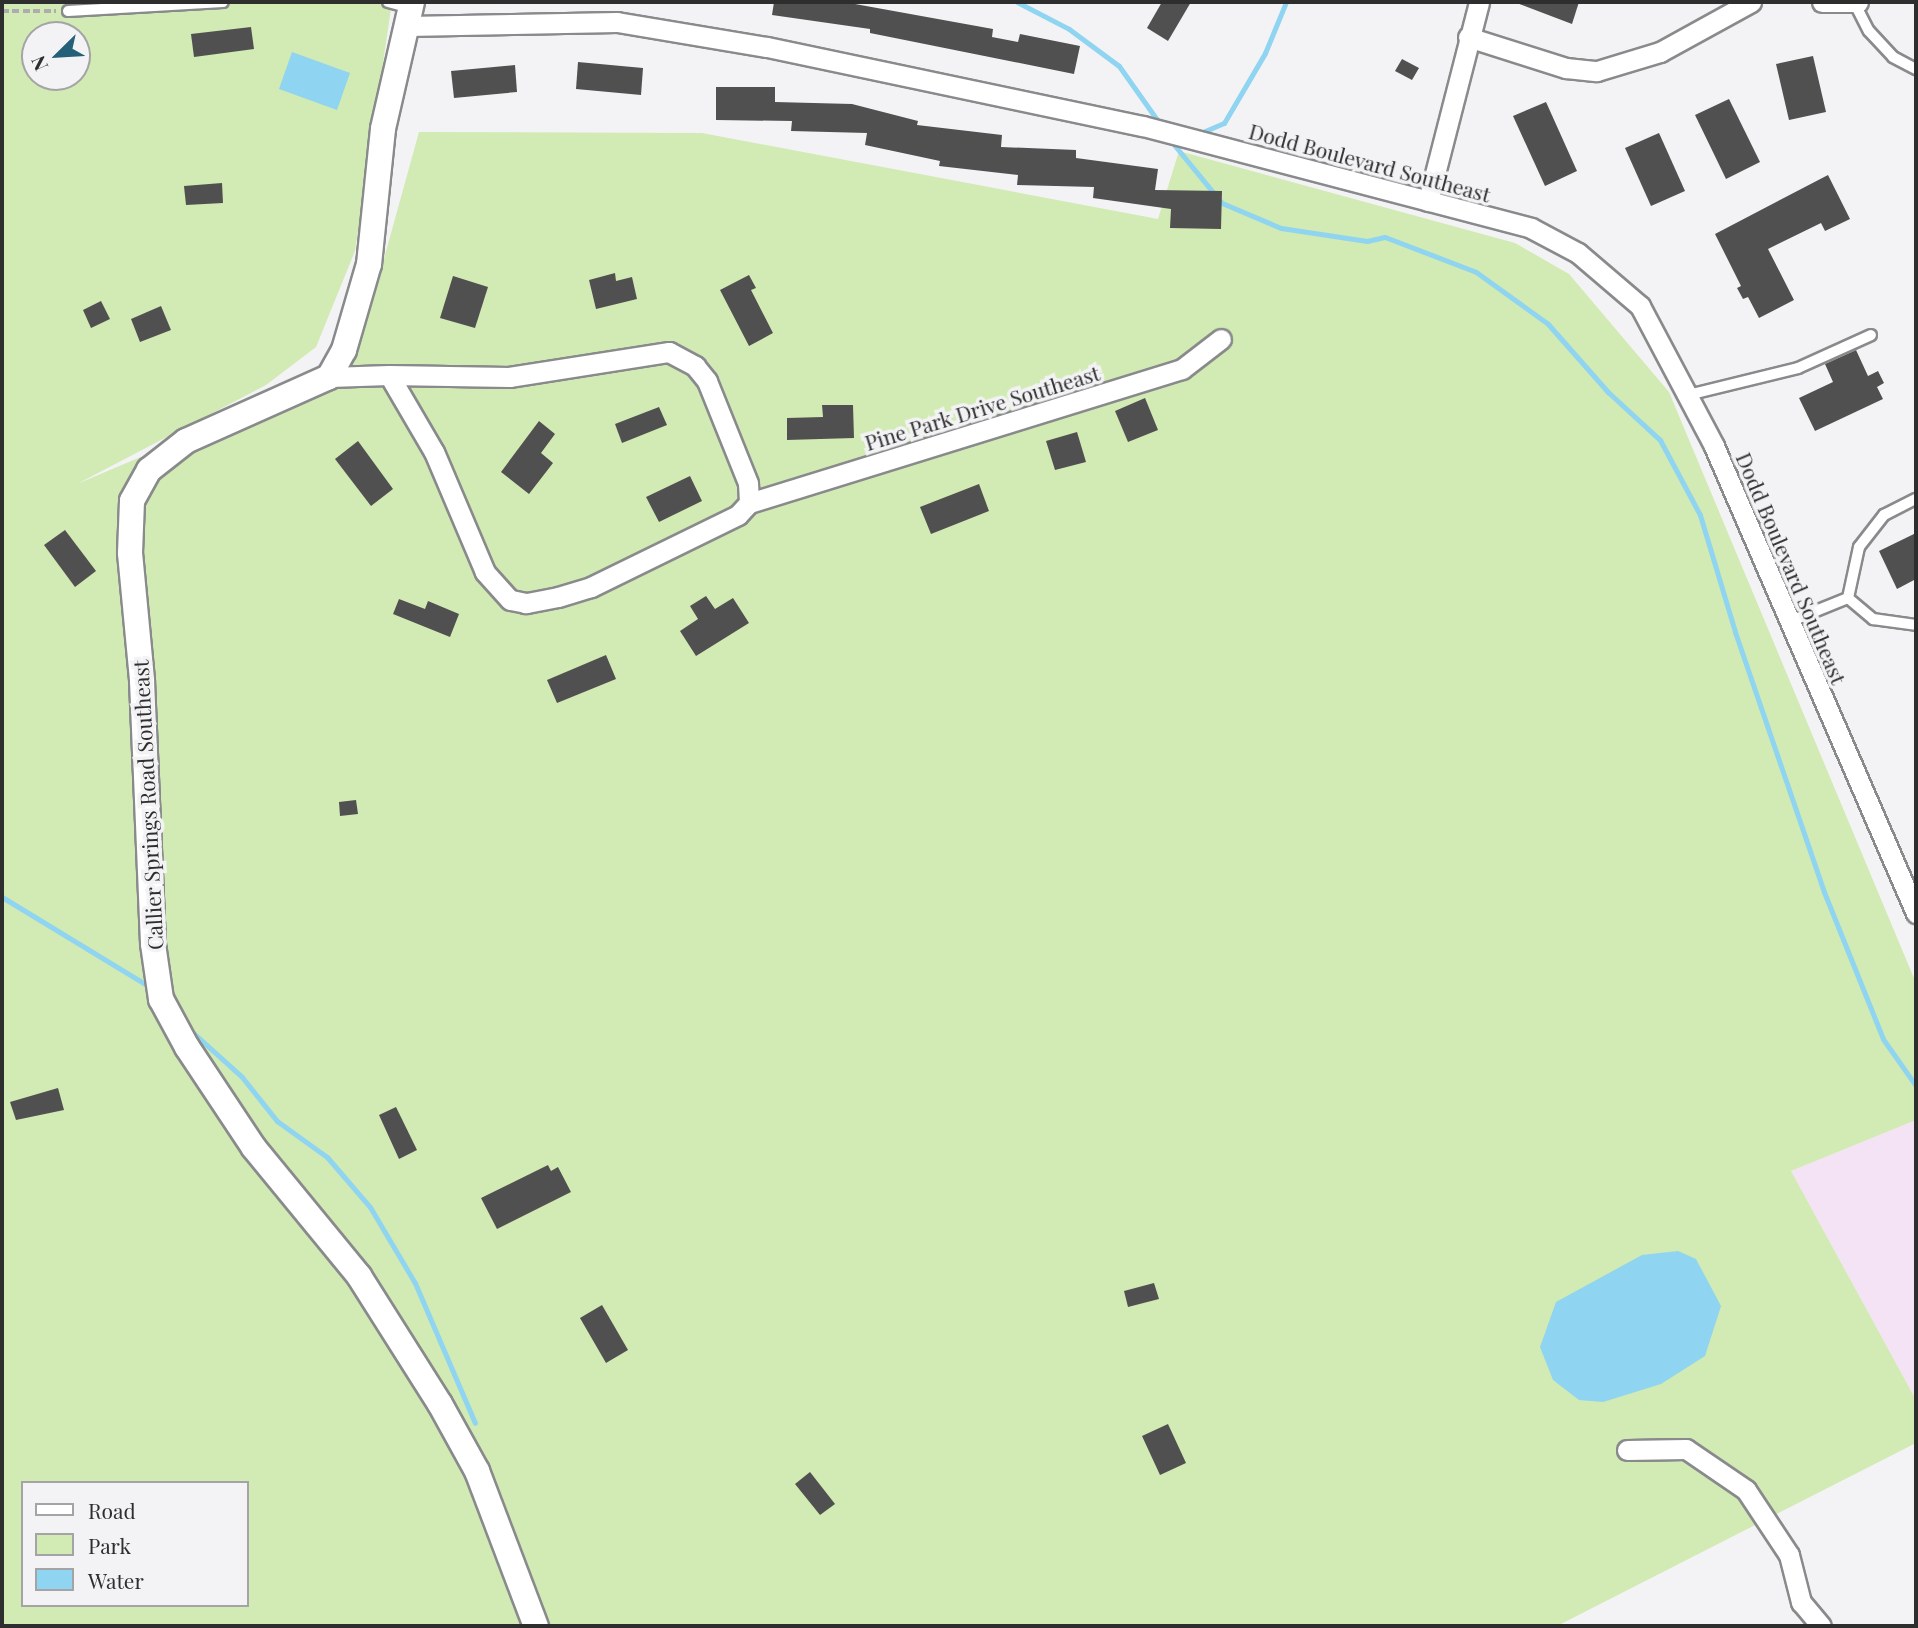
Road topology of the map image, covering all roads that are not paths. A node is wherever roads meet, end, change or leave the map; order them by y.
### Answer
1 (223, 2) edge
2 (1479, 2) edge
3 (1751, 2) edge
4 (1822, 2) edge
5 (1856, 3) edge
6 (405, 9) edge
7 (68, 11) road end
8 (1468, 37) junction
9 (1916, 69) edge
10 (1427, 201) junction
11 (1871, 335) dead end
12 (1221, 339) dead end
13 (388, 375) junction
14 (329, 377) junction
15 (1688, 395) junction
16 (1916, 499) edge
17 (749, 503) junction
18 (1848, 598) junction
19 (1791, 621) junction
20 (1916, 625) edge
21 (1916, 913) edge
22 (1627, 1450) dead end
23 (536, 1626) edge
24 (1821, 1626) edge

1 - 7 lane
2 - 8 street
3 - 8 street
4 - 5 street
5 - 9 lane
6 - 10 street, Dodd Boulevard Southeast
6 - 14 street
8 - 10 street
10 - 15 street, Dodd Boulevard Southeast
11 - 15 lane
12 - 17 street, Pine Park Drive Southeast
13 - 14 street
13 - 17 street
13 - 17 street, Pine Park Drive Southeast
14 - 23 street, Callier Springs Road Southeast
15 - 19 street, Dodd Boulevard Southeast
16 - 18 lane
18 - 19 lane
18 - 20 lane
19 - 21 street, Dodd Boulevard Southeast
22 - 24 street

